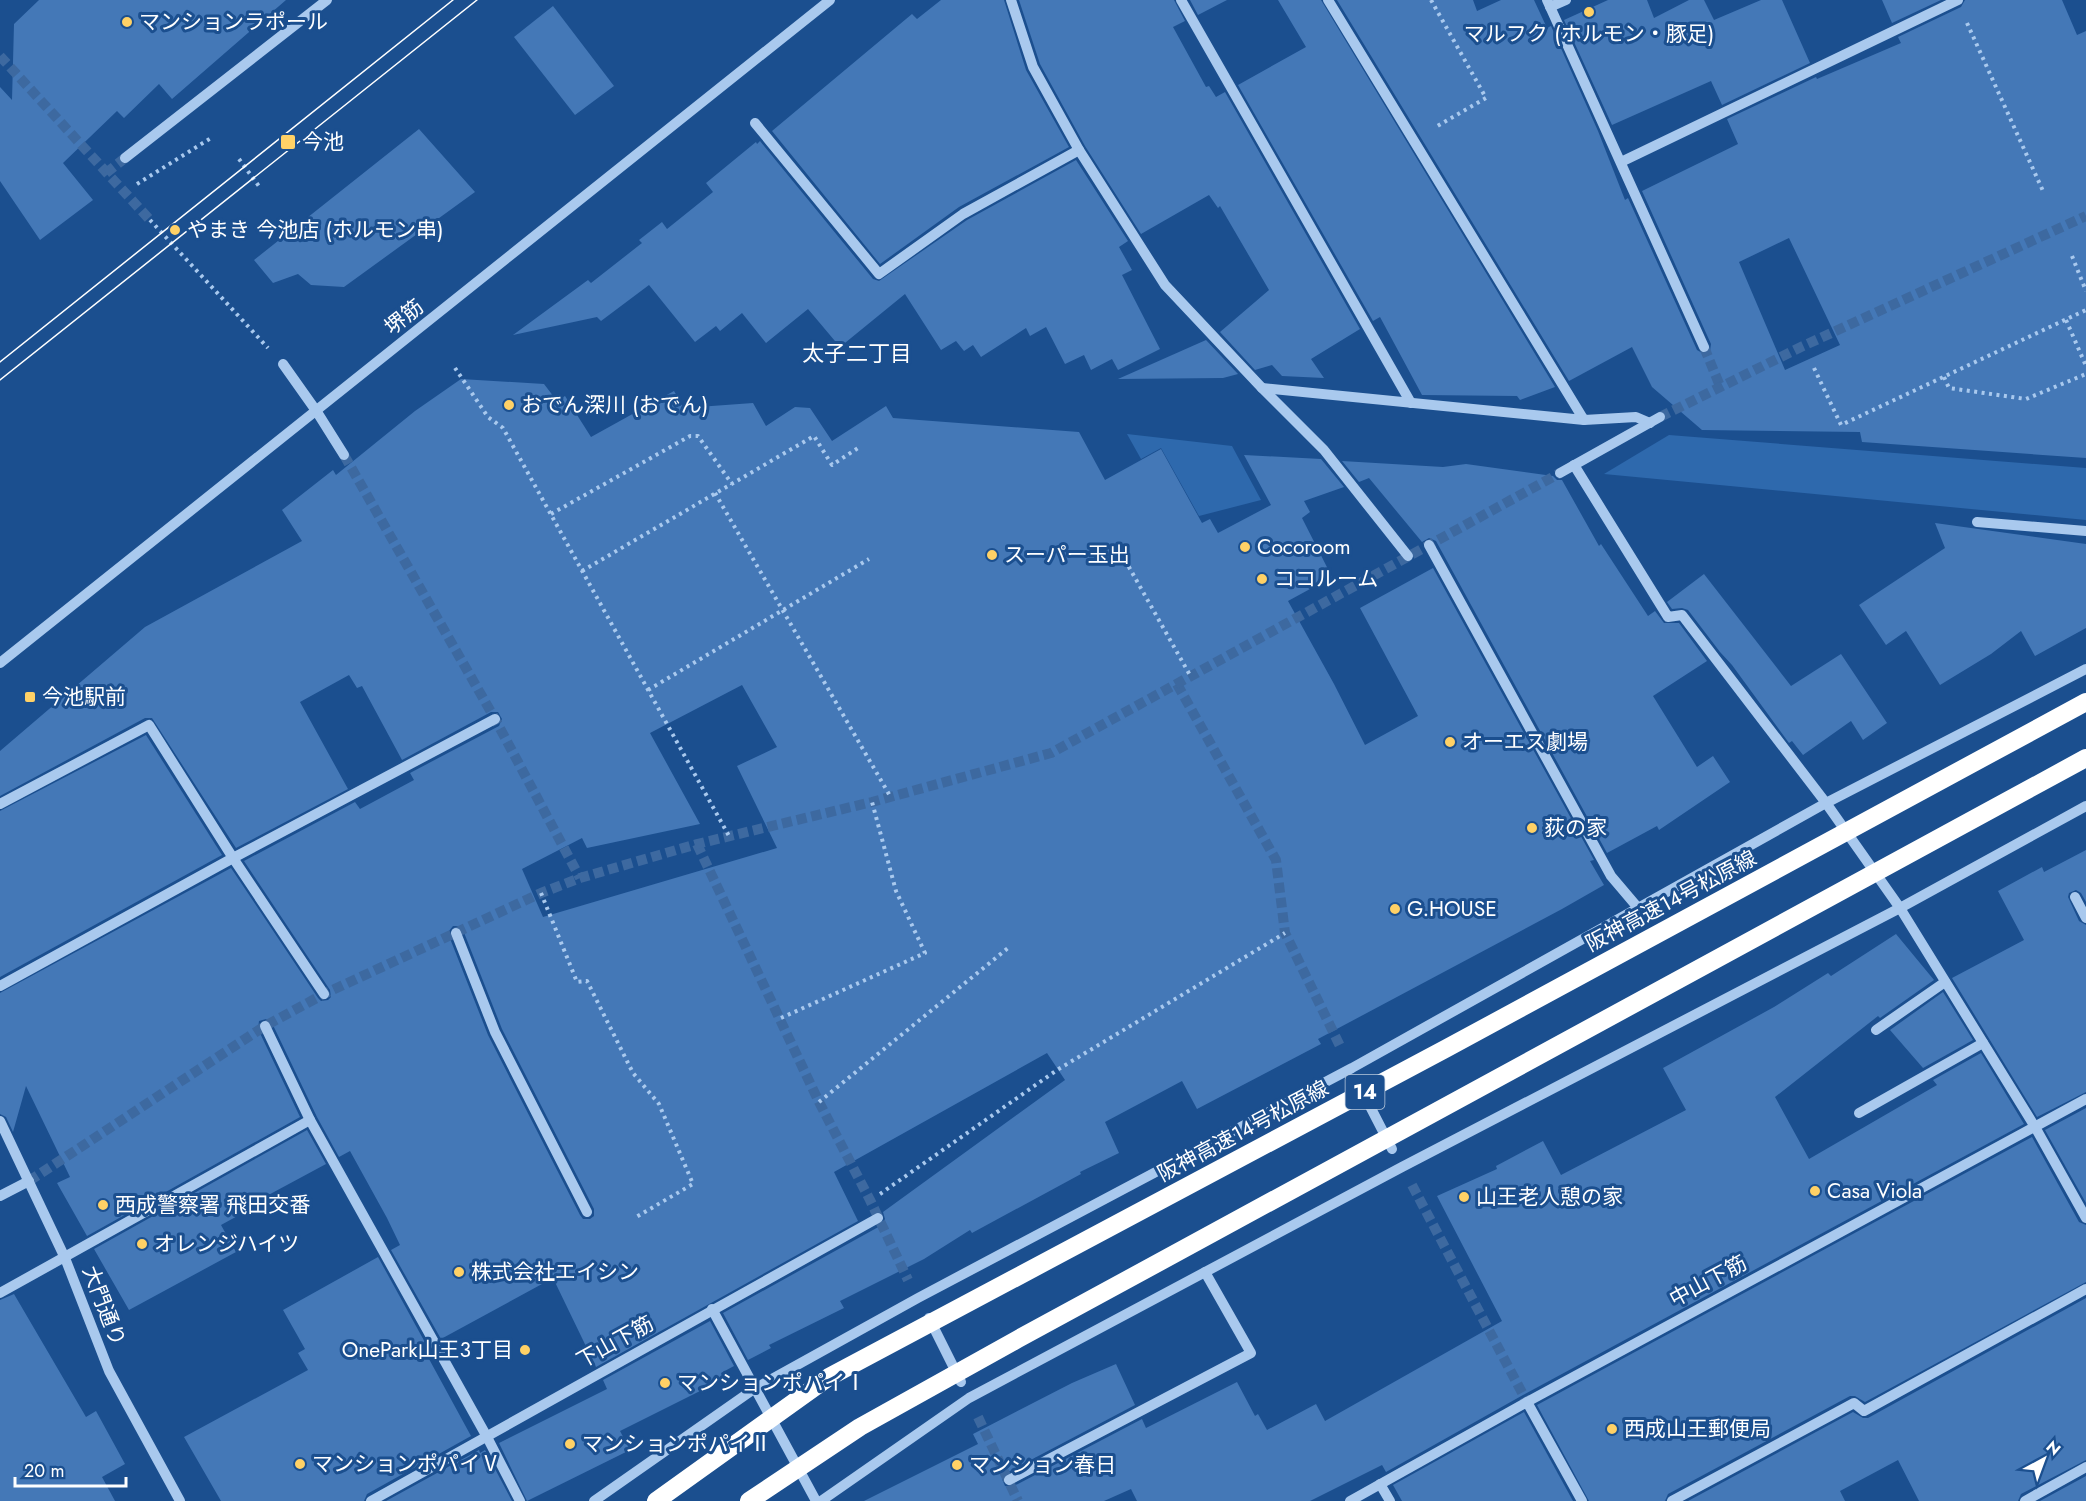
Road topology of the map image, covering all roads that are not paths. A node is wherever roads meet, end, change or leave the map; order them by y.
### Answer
1 (327, 0) edge
2 (830, 0) edge
3 (1011, 0) edge
4 (1181, 0) edge
5 (1328, 0) edge
6 (1566, 0) edge
7 (1957, 0) edge
8 (1549, 3) edge
9 (755, 123) dead end
10 (1079, 150) junction
11 (125, 158) tunnel mouth
12 (1620, 162) junction
13 (1704, 347) tunnel mouth
14 (283, 364) road end
15 (1262, 388) junction
16 (1411, 403) junction
17 (317, 412) junction
18 (1584, 420) junction
19 (344, 455) tunnel mouth
20 (1574, 465) junction
21 (1560, 472) tunnel mouth
22 (1977, 522) dead end
23 (2086, 531) edge
24 (1429, 545) dead end
25 (1408, 556) dead end
26 (0, 663) edge
27 (2086, 669) edge
28 (2086, 702) edge
29 (495, 719) dead end
30 (2086, 758) edge
31 (1827, 803) junction
32 (0, 804) edge
33 (2086, 806) edge
34 (233, 858) junction
35 (2075, 897) dead end
36 (1900, 908) junction
37 (1639, 909) junction
38 (2086, 918) edge
39 (456, 933) dead end
40 (1945, 982) junction
41 (0, 986) edge
42 (324, 994) dead end
43 (265, 1026) dead end
44 (1876, 1030) dead end
45 (1983, 1043) junction
46 (1358, 1083) dead end
47 (2086, 1098) edge
48 (1859, 1113) dead end
49 (310, 1120) junction
50 (0, 1121) edge
51 (2035, 1126) junction
52 (1392, 1149) dead end
53 (29, 1180) junction
54 (0, 1196) edge
55 (587, 1212) dead end
56 (878, 1218) dead end
57 (2086, 1218) edge
58 (65, 1258) junction
59 (1205, 1272) junction
60 (2086, 1288) edge
61 (0, 1293) edge
62 (712, 1310) junction
63 (928, 1314) dead end
64 (961, 1382) dead end
65 (754, 1389) junction
66 (1527, 1402) junction
67 (487, 1437) junction
68 (2086, 1467) edge
69 (1009, 1480) dead end
70 (1380, 1484) junction
71 (180, 1501) edge
72 (371, 1501) edge
73 (520, 1501) edge
74 (594, 1501) edge
75 (656, 1501) edge
76 (749, 1501) edge
77 (816, 1501) edge
78 (821, 1501) edge
79 (1350, 1501) edge
80 (1390, 1501) edge
81 (1582, 1501) edge
82 (1672, 1501) edge
83 (2025, 1501) edge

1 - 11 street
2 - 17 street, 堺筋
3 - 10 street
4 - 16 street
5 - 18 street
6 - 8 street
7 - 12 street
8 - 12 street
9 - 10 street
10 - 15 street
12 - 13 street
14 - 17 street
15 - 16 street
15 - 25 street
16 - 18 street
17 - 19 street
17 - 26 street, 堺筋
18 - 20 street
20 - 21 street
20 - 31 street
22 - 23 street
24 - 37 street
27 - 31 street
28 - 75 highway, 阪神高速14号松原線 / 14, bridge
29 - 34 street
30 - 76 highway, 14, bridge
31 - 36 street
31 - 37 street
32 - 34 street
33 - 36 street
34 - 41 street
34 - 42 street
35 - 38 street
36 - 40 street
36 - 59 street
37 - 65 street
39 - 55 street
40 - 44 street
40 - 45 street
43 - 49 street
45 - 48 street
45 - 51 street
46 - 52 street
47 - 51 street, 中山下筋
49 - 58 street
49 - 67 street
50 - 53 street, 大門通り
51 - 57 street
51 - 66 street, 中山下筋
53 - 54 street
53 - 58 street, 大門通り
56 - 62 street, 下山下筋
58 - 61 street
58 - 71 street, 大門通り
59 - 69 street
59 - 78 street
60 - 82 street
62 - 65 street
62 - 67 street, 下山下筋
63 - 64 street
65 - 74 street
65 - 77 street
66 - 70 street, 中山下筋
66 - 81 street
67 - 72 street, 下山下筋
67 - 73 street
68 - 83 street
70 - 79 street, 中山下筋
70 - 80 street

